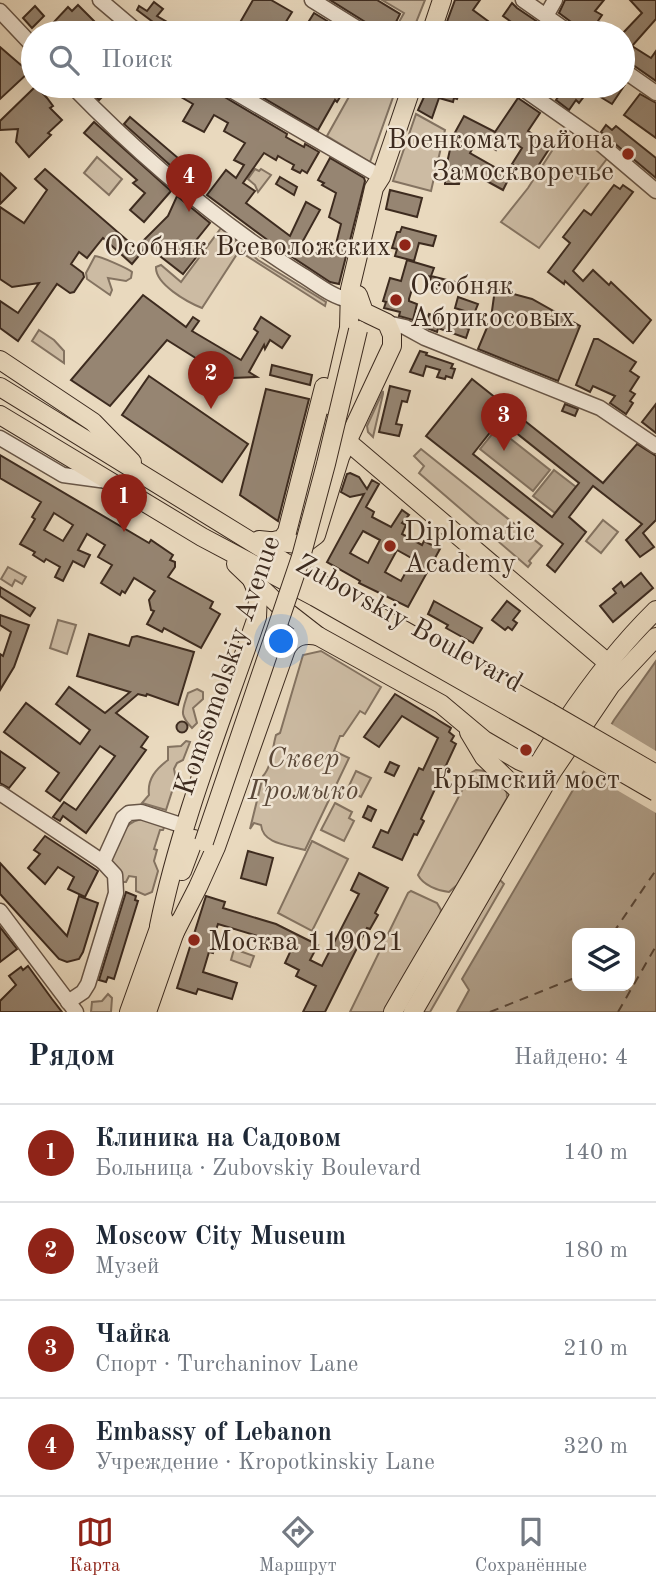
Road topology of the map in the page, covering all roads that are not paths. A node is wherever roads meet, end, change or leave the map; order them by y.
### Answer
1 (100, 0) edge
2 (312, 0) edge
3 (442, 0) edge
4 (523, 0) edge
5 (555, 0) edge
6 (0, 11) edge
7 (546, 16) junction
8 (125, 21) edge
9 (346, 21) edge
10 (437, 21) edge
11 (553, 21) edge
12 (21, 33) edge
13 (635, 78) edge
14 (656, 93) edge
15 (85, 98) edge
16 (245, 98) edge
17 (408, 98) edge
18 (536, 98) edge
19 (382, 177) junction
20 (656, 191) edge
21 (353, 298) junction
22 (387, 323) junction
23 (354, 329) junction
24 (425, 338) junction
25 (388, 347) junction
26 (0, 360) edge
27 (0, 387) edge
28 (0, 415) edge
29 (0, 438) edge
30 (348, 442) junction
31 (656, 446) edge
32 (148, 478) junction
33 (107, 481) junction
34 (239, 533) junction
35 (268, 542) junction
36 (212, 543) junction
37 (250, 577) junction
38 (656, 610) edge
39 (318, 636) junction
40 (656, 637) edge
41 (247, 648) junction
42 (280, 663) junction
43 (608, 663) junction
44 (611, 685) junction
45 (546, 719) junction
46 (467, 726) junction
47 (543, 770) junction
48 (656, 774) edge
49 (656, 792) edge
50 (0, 793) edge
51 (520, 793) junction
52 (194, 836) junction
53 (103, 862) junction
54 (0, 911) edge
55 (167, 930) junction
56 (72, 1007) edge
57 (129, 1012) edge
58 (147, 1012) edge
59 (394, 1012) edge
60 (413, 1012) edge

1 - 8 street
2 - 9 street
3 - 10 main road
4 - 7 street
5 - 7 street
6 - 12 street
7 - 11 street
13 - 14 street
15 - 21 street
16 - 19 street
17 - 19 main road
18 - 20 street
19 - 21 main road
21 - 22 main road
21 - 23 main road, Komsomolskiy Avenue
21 - 35 main road
22 - 24 street
22 - 25 main road
23 - 25 main road
23 - 52 main road, Komsomolskiy Avenue, bridge
24 - 25 street
24 - 31 street
25 - 30 main road
26 - 32 main road
27 - 32 main road, Zubovskiy Boulevard
28 - 33 main road, Zubovskiy Boulevard
29 - 33 street
30 - 35 main road
30 - 43 main road
32 - 34 main road, Zubovskiy Boulevard
33 - 36 main road, Zubovskiy Boulevard
34 - 35 main road
34 - 45 main road, Zubovskiy Boulevard
36 - 37 main road
36 - 45 main road, Zubovskiy Boulevard
37 - 39 main road
37 - 41 main road
38 - 43 main road
39 - 42 main road
39 - 46 main road
40 - 44 main road
41 - 42 main road
41 - 52 main road
42 - 55 main road
43 - 44 main road
43 - 47 main road
44 - 47 main road
45 - 48 main road, bridge
45 - 49 main road, bridge
46 - 47 main road
46 - 51 main road
47 - 51 main road
47 - 60 main road
50 - 53 street
51 - 59 main road
52 - 53 street
52 - 55 main road, Komsomolskiy Avenue
52 - 55 main road
53 - 56 street
54 - 56 street
55 - 57 main road, Komsomolskiy Avenue
55 - 58 main road, Komsomolskiy Avenue

